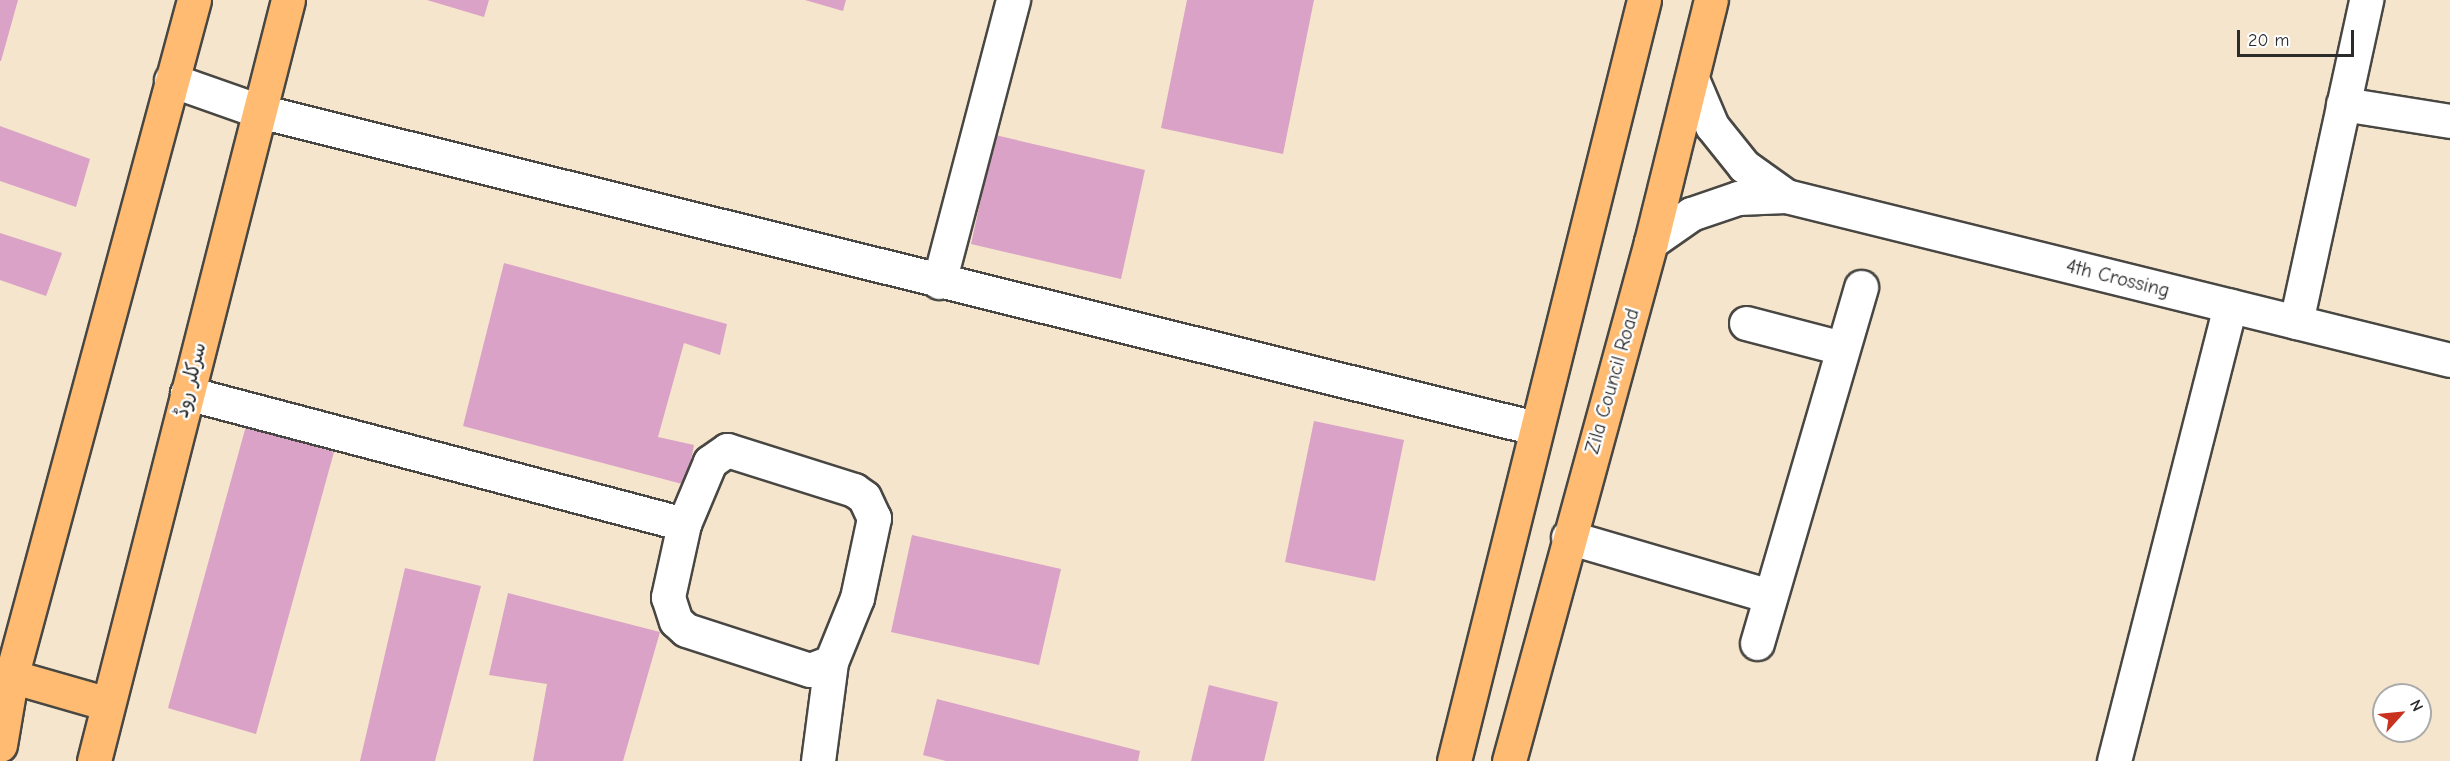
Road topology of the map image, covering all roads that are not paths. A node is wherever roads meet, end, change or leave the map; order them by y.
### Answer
1 (194, 0) edge
2 (288, 0) edge
3 (1013, 0) edge
4 (1644, 0) edge
5 (1712, 0) edge
6 (2366, 0) edge
7 (1692, 79) junction
8 (171, 80) junction
9 (2343, 104) junction
10 (259, 111) junction
11 (2450, 121) edge
12 (1786, 196) junction
13 (1651, 242) junction
14 (939, 282) junction
15 (1860, 287) dead end
16 (2230, 306) junction
17 (2296, 322) junction
18 (1746, 323) dead end
19 (1842, 348) junction
20 (2450, 360) edge
21 (187, 393) junction
22 (1535, 428) junction
23 (684, 524) junction
24 (1569, 537) junction
25 (1770, 596) junction
26 (1757, 644) dead end
27 (831, 662) junction
28 (6, 673) edge
29 (108, 704) junction
30 (0, 745) edge
31 (94, 761) edge
32 (818, 761) edge
33 (1454, 761) edge
34 (1509, 761) edge
35 (2114, 761) edge

1 - 8 main road
2 - 10 main road, سرکلر روڈ
3 - 14 street
4 - 22 main road
5 - 7 main road, Zila Council Road
6 - 9 street
7 - 12 street, 4th Crossing
7 - 13 main road, Zila Council Road
8 - 10 street
8 - 28 main road
9 - 11 street
9 - 17 street
10 - 14 street
10 - 21 main road, سرکلر روڈ
12 - 13 street, 4th Crossing
12 - 16 street, 4th Crossing
13 - 24 main road, Zila Council Road
14 - 22 street
15 - 19 street
16 - 17 street, 4th Crossing
16 - 35 street
17 - 20 street, 4th Crossing
18 - 19 street
19 - 25 street
21 - 23 street
21 - 29 main road, سرکلر روڈ
22 - 33 main road
23 - 27 street
23 - 27 street
24 - 25 street
24 - 34 main road, Zila Council Road
25 - 26 street
27 - 32 street
28 - 29 main road
28 - 30 main road
29 - 31 main road, سرکلر روڈ

